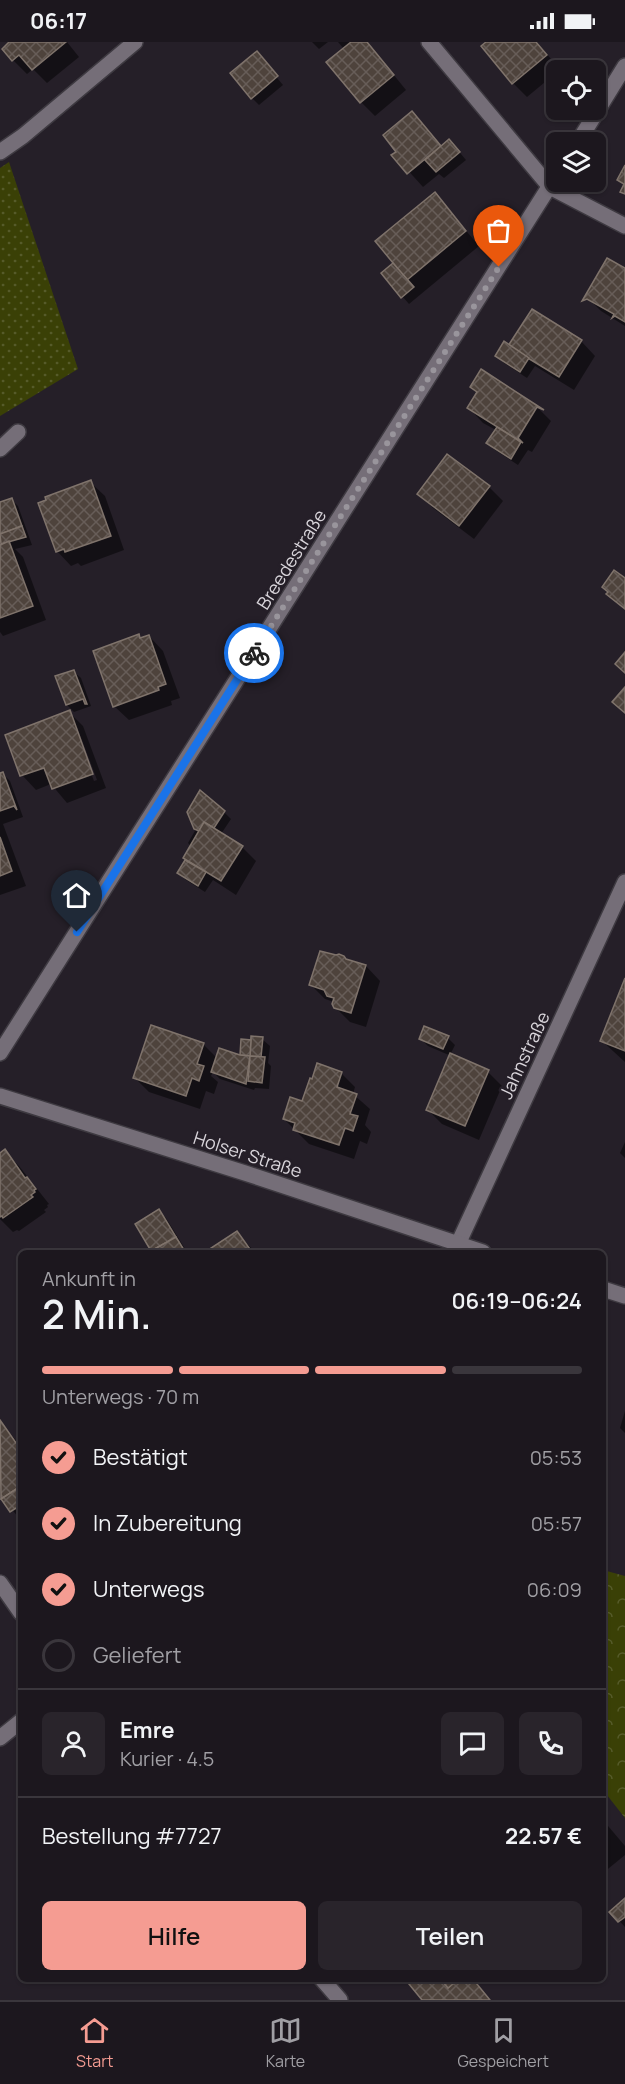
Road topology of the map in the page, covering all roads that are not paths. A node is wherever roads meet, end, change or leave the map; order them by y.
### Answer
1 (135, 42) edge
2 (429, 42) edge
3 (625, 66) edge
4 (584, 132) edge
5 (0, 152) edge
6 (546, 174) edge
7 (547, 192) edge
8 (569, 192) edge
9 (625, 226) edge
10 (18, 432) dead end
11 (0, 449) edge
12 (625, 882) edge
13 (0, 1053) edge
14 (0, 1096) edge
15 (459, 1245) junction
16 (476, 1250) edge
17 (606, 1291) edge
18 (625, 1296) edge
19 (0, 1583) edge
20 (18, 1608) edge
21 (18, 1723) edge
22 (0, 1738) edge
23 (324, 1982) edge
24 (340, 2000) edge

1 - 5 street
2 - 6 street
3 - 4 street
7 - 13 street, Breedestraße
8 - 9 street
10 - 11 street
12 - 15 street, Jahnstraße
14 - 15 street, Holser Straße
15 - 16 street, Holser Straße
17 - 18 street
19 - 20 street
21 - 22 street
23 - 24 street

